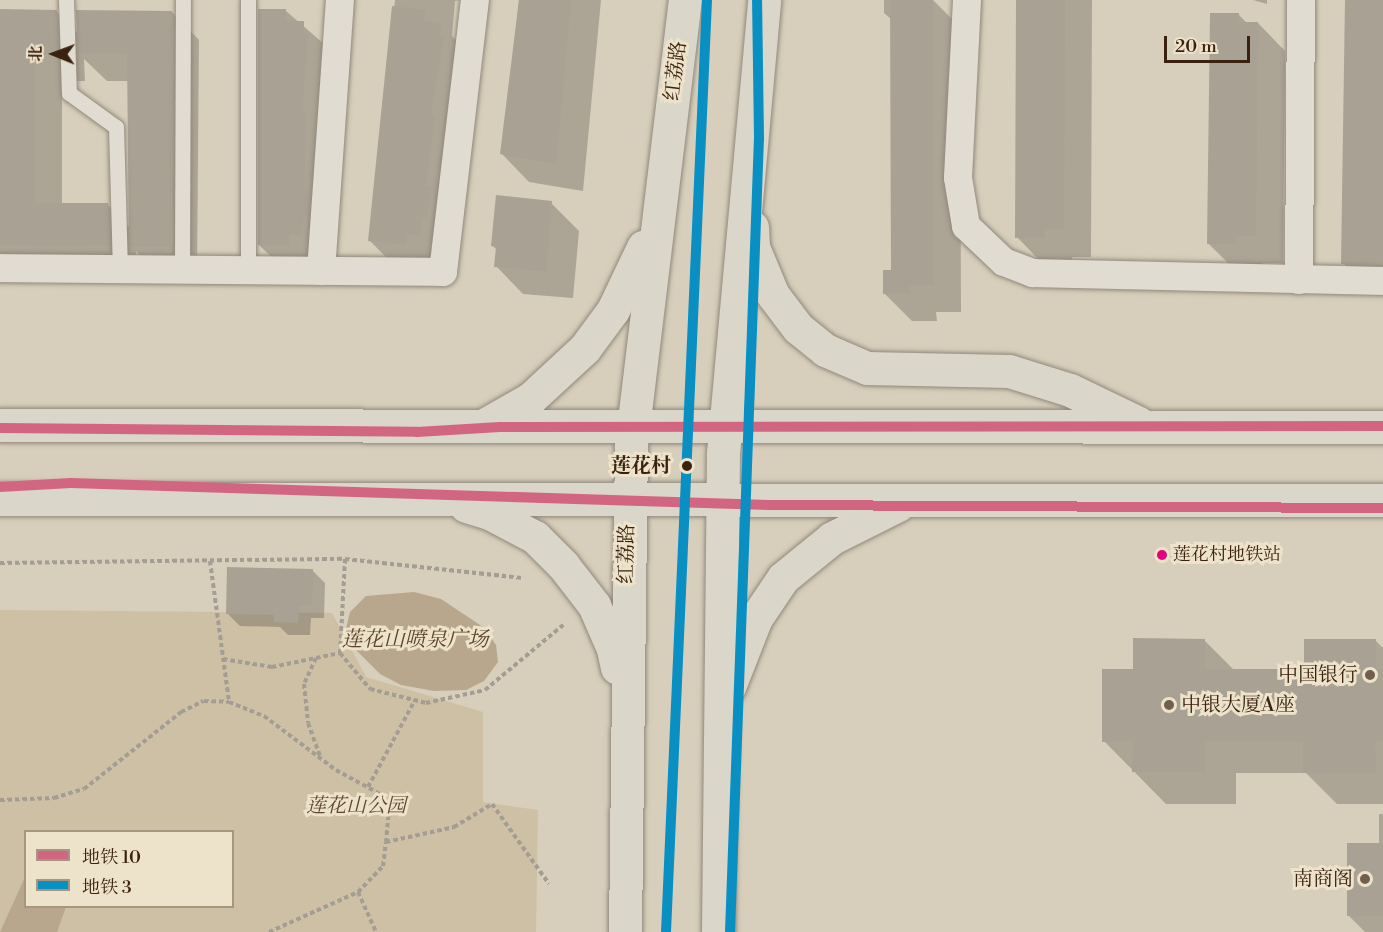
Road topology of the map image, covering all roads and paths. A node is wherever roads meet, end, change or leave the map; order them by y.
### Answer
1 (66, 0) edge
2 (183, 0) edge
3 (248, 0) edge
4 (340, 0) edge
5 (475, 0) edge
6 (685, 0) edge
7 (764, 0) edge
8 (967, 0) edge
9 (1301, 0) edge
10 (751, 151) junction
11 (664, 167) junction
12 (0, 268) edge
13 (120, 269) junction
14 (182, 270) junction
15 (248, 270) junction
16 (321, 271) junction
17 (1299, 280) junction
18 (1383, 281) edge
19 (0, 426) edge
20 (481, 426) junction
21 (633, 426) junction
22 (725, 426) junction
23 (1146, 426) junction
24 (1383, 426) edge
25 (0, 499) edge
26 (441, 499) junction
27 (629, 500) junction
28 (722, 500) junction
29 (914, 500) junction
30 (1383, 500) edge
31 (345, 559) junction
32 (210, 561) junction
33 (0, 563) edge
34 (524, 578) dead end
35 (563, 625) dead end
36 (340, 653) junction
37 (316, 658) junction
38 (223, 659) junction
39 (415, 700) junction
40 (229, 702) junction
41 (626, 712) junction
42 (719, 745) junction
43 (322, 759) junction
44 (368, 787) junction
45 (0, 800) edge
46 (386, 842) junction
47 (549, 884) dead end
48 (358, 892) junction
49 (269, 932) edge
50 (376, 932) edge
51 (625, 932) edge
52 (718, 932) edge

1 - 13 lane
2 - 14 lane
3 - 15 lane
4 - 16 street
5 - 16 street
6 - 11 main road, 红荔路
7 - 10 main road
8 - 17 street
9 - 17 street
10 - 22 main road
10 - 23 main road
11 - 20 main road
11 - 21 main road, 红荔路
12 - 13 street
13 - 14 street
14 - 15 street
15 - 16 street
17 - 18 street
19 - 20 main road
20 - 21 main road
21 - 22 main road
21 - 27 main road, 红荔路
22 - 23 main road
22 - 28 main road
23 - 24 main road
25 - 26 main road
26 - 27 main road
26 - 41 main road
27 - 28 main road
27 - 41 main road, 红荔路
28 - 29 main road
28 - 42 main road
29 - 30 main road
29 - 42 main road
31 - 32 path
31 - 34 path
31 - 36 path
32 - 33 path
32 - 38 path
35 - 39 path
36 - 37 path
36 - 39 path
37 - 38 path
37 - 43 path
38 - 40 path
39 - 44 path
40 - 43 path
40 - 45 path
41 - 51 main road, 红荔路
42 - 52 main road
43 - 44 path
44 - 46 path
46 - 47 path
46 - 48 path
48 - 49 path
48 - 50 path

